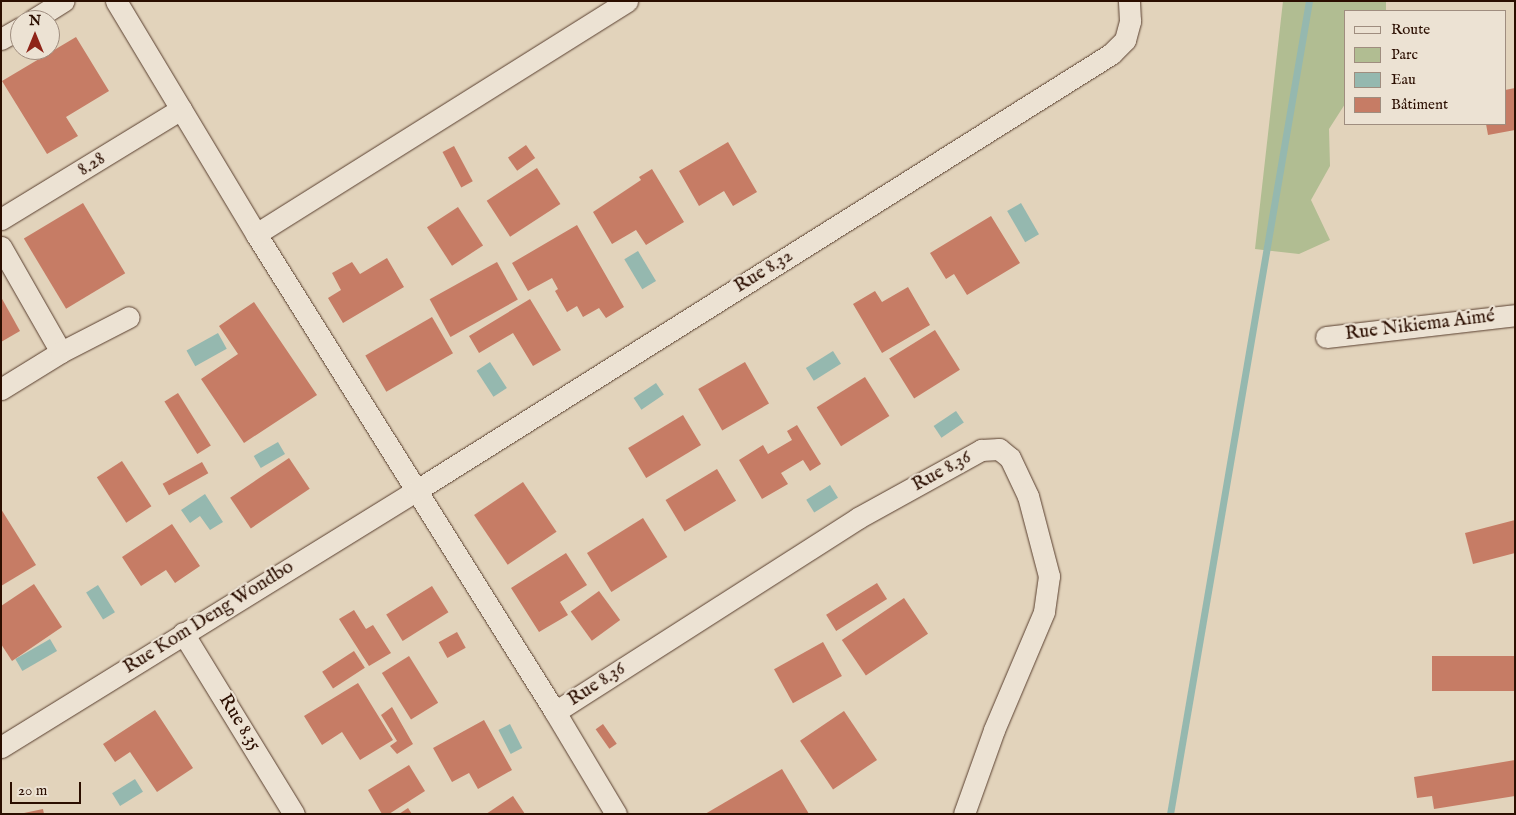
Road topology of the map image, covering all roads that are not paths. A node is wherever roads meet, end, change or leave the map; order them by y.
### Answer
1 (64, 1) edge
2 (116, 1) edge
3 (627, 1) edge
4 (1129, 1) edge
5 (49, 10) edge
6 (181, 109) junction
7 (1, 219) edge
8 (256, 234) junction
9 (1, 247) edge
10 (1515, 316) edge
11 (129, 317) dead end
12 (1326, 337) dead end
13 (60, 352) junction
14 (1, 389) edge
15 (417, 490) junction
16 (183, 633) junction
17 (555, 712) junction
18 (1, 746) edge
19 (294, 814) edge
20 (616, 814) edge
21 (964, 814) edge

1 - 5 street
2 - 6 street
3 - 8 street
4 - 15 street, Rue 8.32
6 - 7 street, 8.28
6 - 8 street
8 - 15 street
9 - 13 street
10 - 12 street, Rue Nikiema Aimé
11 - 13 street
13 - 14 street
15 - 16 street, Rue Kom Deng Wondbo
15 - 17 street
16 - 18 street, Rue Kom Deng Wondbo
16 - 19 street, Rue 8.35
17 - 20 street
17 - 21 street, Rue 8.36

